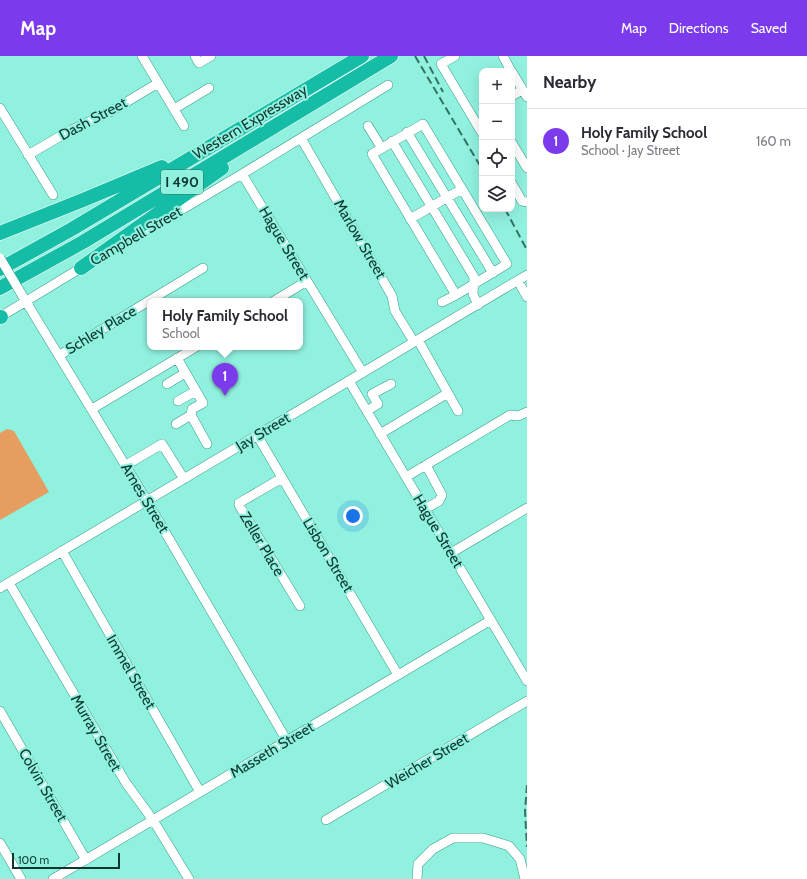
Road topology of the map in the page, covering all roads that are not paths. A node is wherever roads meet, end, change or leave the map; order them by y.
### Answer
1 (142, 56) edge
2 (195, 56) edge
3 (211, 56) edge
4 (362, 56) edge
5 (391, 56) edge
6 (455, 56) edge
7 (503, 56) edge
8 (510, 68) edge
9 (515, 77) edge
10 (158, 83) junction
11 (388, 84) dead end
12 (209, 88) dead end
13 (525, 93) edge
14 (515, 95) edge
15 (317, 101) junction
16 (0, 108) edge
17 (174, 110) junction
18 (479, 116) edge
19 (473, 119) junction
20 (252, 123) junction
21 (184, 126) dead end
22 (368, 126) dead end
23 (479, 128) edge
24 (407, 132) junction
25 (301, 138) junction
26 (392, 141) junction
27 (382, 147) junction
28 (515, 148) edge
29 (28, 155) junction
30 (527, 168) edge
31 (242, 174) junction
32 (462, 189) junction
33 (515, 189) edge
34 (53, 195) dead end
35 (447, 198) junction
36 (527, 202) edge
37 (431, 207) junction
38 (410, 219) junction
39 (0, 233) edge
40 (0, 258) edge
41 (81, 268) junction
42 (204, 268) dead end
43 (0, 269) edge
44 (493, 273) junction
45 (527, 275) edge
46 (518, 280) junction
47 (307, 281) junction
48 (473, 285) junction
49 (0, 288) edge
50 (456, 295) junction
51 (527, 296) edge
52 (24, 298) junction
53 (154, 298) edge
54 (279, 298) edge
55 (147, 302) edge
56 (442, 302) dead end
57 (478, 305) junction
58 (0, 317) edge
59 (416, 341) junction
60 (191, 350) edge
61 (60, 355) junction
62 (177, 358) junction
63 (185, 373) junction
64 (363, 373) junction
65 (349, 381) junction
66 (167, 384) dead end
67 (391, 384) dead end
68 (196, 391) junction
69 (448, 393) junction
70 (178, 401) dead end
71 (92, 409) junction
72 (367, 411) junction
73 (458, 411) dead end
74 (527, 412) edge
75 (191, 416) junction
76 (176, 424) dead end
77 (380, 434) junction
78 (257, 435) junction
79 (207, 444) dead end
80 (126, 465) junction
81 (426, 465) junction
82 (282, 478) junction
83 (406, 478) junction
84 (184, 479) junction
85 (147, 501) junction
86 (527, 508) edge
87 (425, 509) junction
88 (62, 552) junction
89 (451, 554) junction
90 (9, 583) junction
91 (0, 588) edge
92 (300, 606) dead end
93 (491, 620) junction
94 (398, 675) junction
95 (527, 681) edge
96 (527, 701) edge
97 (0, 711) edge
98 (287, 740) junction
99 (200, 792) junction
100 (153, 820) junction
101 (326, 820) dead end
102 (0, 843) edge
103 (86, 860) junction
104 (65, 876) edge
105 (21, 879) edge
106 (53, 879) edge
107 (189, 879) edge
108 (417, 879) edge
109 (525, 879) edge

1 - 10 street
2 - 3 street
4 - 20 highway, Western Expressway / I 490
5 - 15 highway, Western Expressway / I 490
6 - 19 street
7 - 8 street
9 - 13 street
10 - 17 street
10 - 29 street, Dash Street
11 - 25 street, Campbell Street
12 - 17 street
13 - 14 street
15 - 41 highway
15 - 49 highway, Western Expressway / I 490
16 - 29 street
17 - 21 street
18 - 19 street
19 - 23 street
20 - 39 highway
20 - 43 highway, Western Expressway / I 490
22 - 27 street
24 - 26 street
24 - 32 street
24 - 35 street
25 - 31 street, Campbell Street
25 - 59 street, Marlow Street
26 - 27 street
26 - 37 street
27 - 38 street
28 - 30 street
29 - 34 street
31 - 41 street, Campbell Street
31 - 47 street, Hague Street
32 - 35 street
32 - 44 street
33 - 36 street
35 - 37 street
35 - 44 street
37 - 38 street
37 - 48 street
38 - 50 street
40 - 52 street, Ames Street, bridge
41 - 52 street, Campbell Street
42 - 53 street, Schley Place
44 - 48 street
45 - 46 street, Jay Street
46 - 51 street
46 - 57 street, Jay Street
47 - 54 street
47 - 64 street, Hague Street
48 - 50 street
48 - 57 street
50 - 56 street
52 - 58 street, Campbell Street
52 - 61 street, Ames Street
55 - 61 street, Schley Place
57 - 59 street, Jay Street
59 - 64 street, Jay Street
59 - 69 street, Marlow Street
60 - 62 street
61 - 71 street, Ames Street
62 - 63 street
62 - 71 street
63 - 66 street
63 - 68 street
64 - 65 street, Jay Street
65 - 72 street, Hague Street
65 - 78 street, Jay Street
67 - 72 street
68 - 70 street
68 - 75 street
69 - 73 street, Marlow Street
69 - 77 street
71 - 80 street, Ames Street
72 - 77 street, Hague Street
74 - 81 street
75 - 76 street
75 - 79 street
77 - 83 street, Hague Street
78 - 82 street, Lisbon Street
78 - 84 street, Jay Street
80 - 84 street
80 - 85 street, Ames Street
81 - 83 street
81 - 87 street
82 - 92 street, Zeller Place
82 - 94 street, Lisbon Street
83 - 87 street, Hague Street
84 - 85 street, Jay Street
85 - 88 street, Jay Street
85 - 98 street, Ames Street
86 - 89 street
87 - 89 street, Hague Street
88 - 90 street, Jay Street
88 - 99 street, Immel Street
89 - 93 street, Hague Street
90 - 91 street, Jay Street
90 - 100 street, Murray Street
93 - 94 street, Masseth Street
93 - 95 street, Hague Street
94 - 98 street, Masseth Street
96 - 101 street, Weicher Street
97 - 103 street, Colvin Street
98 - 99 street, Masseth Street
99 - 100 street, Masseth Street
100 - 103 street, Masseth Street
100 - 107 street, Murray Street
102 - 105 street
103 - 104 street, Masseth Street
104 - 106 street, Masseth Street
108 - 109 street

